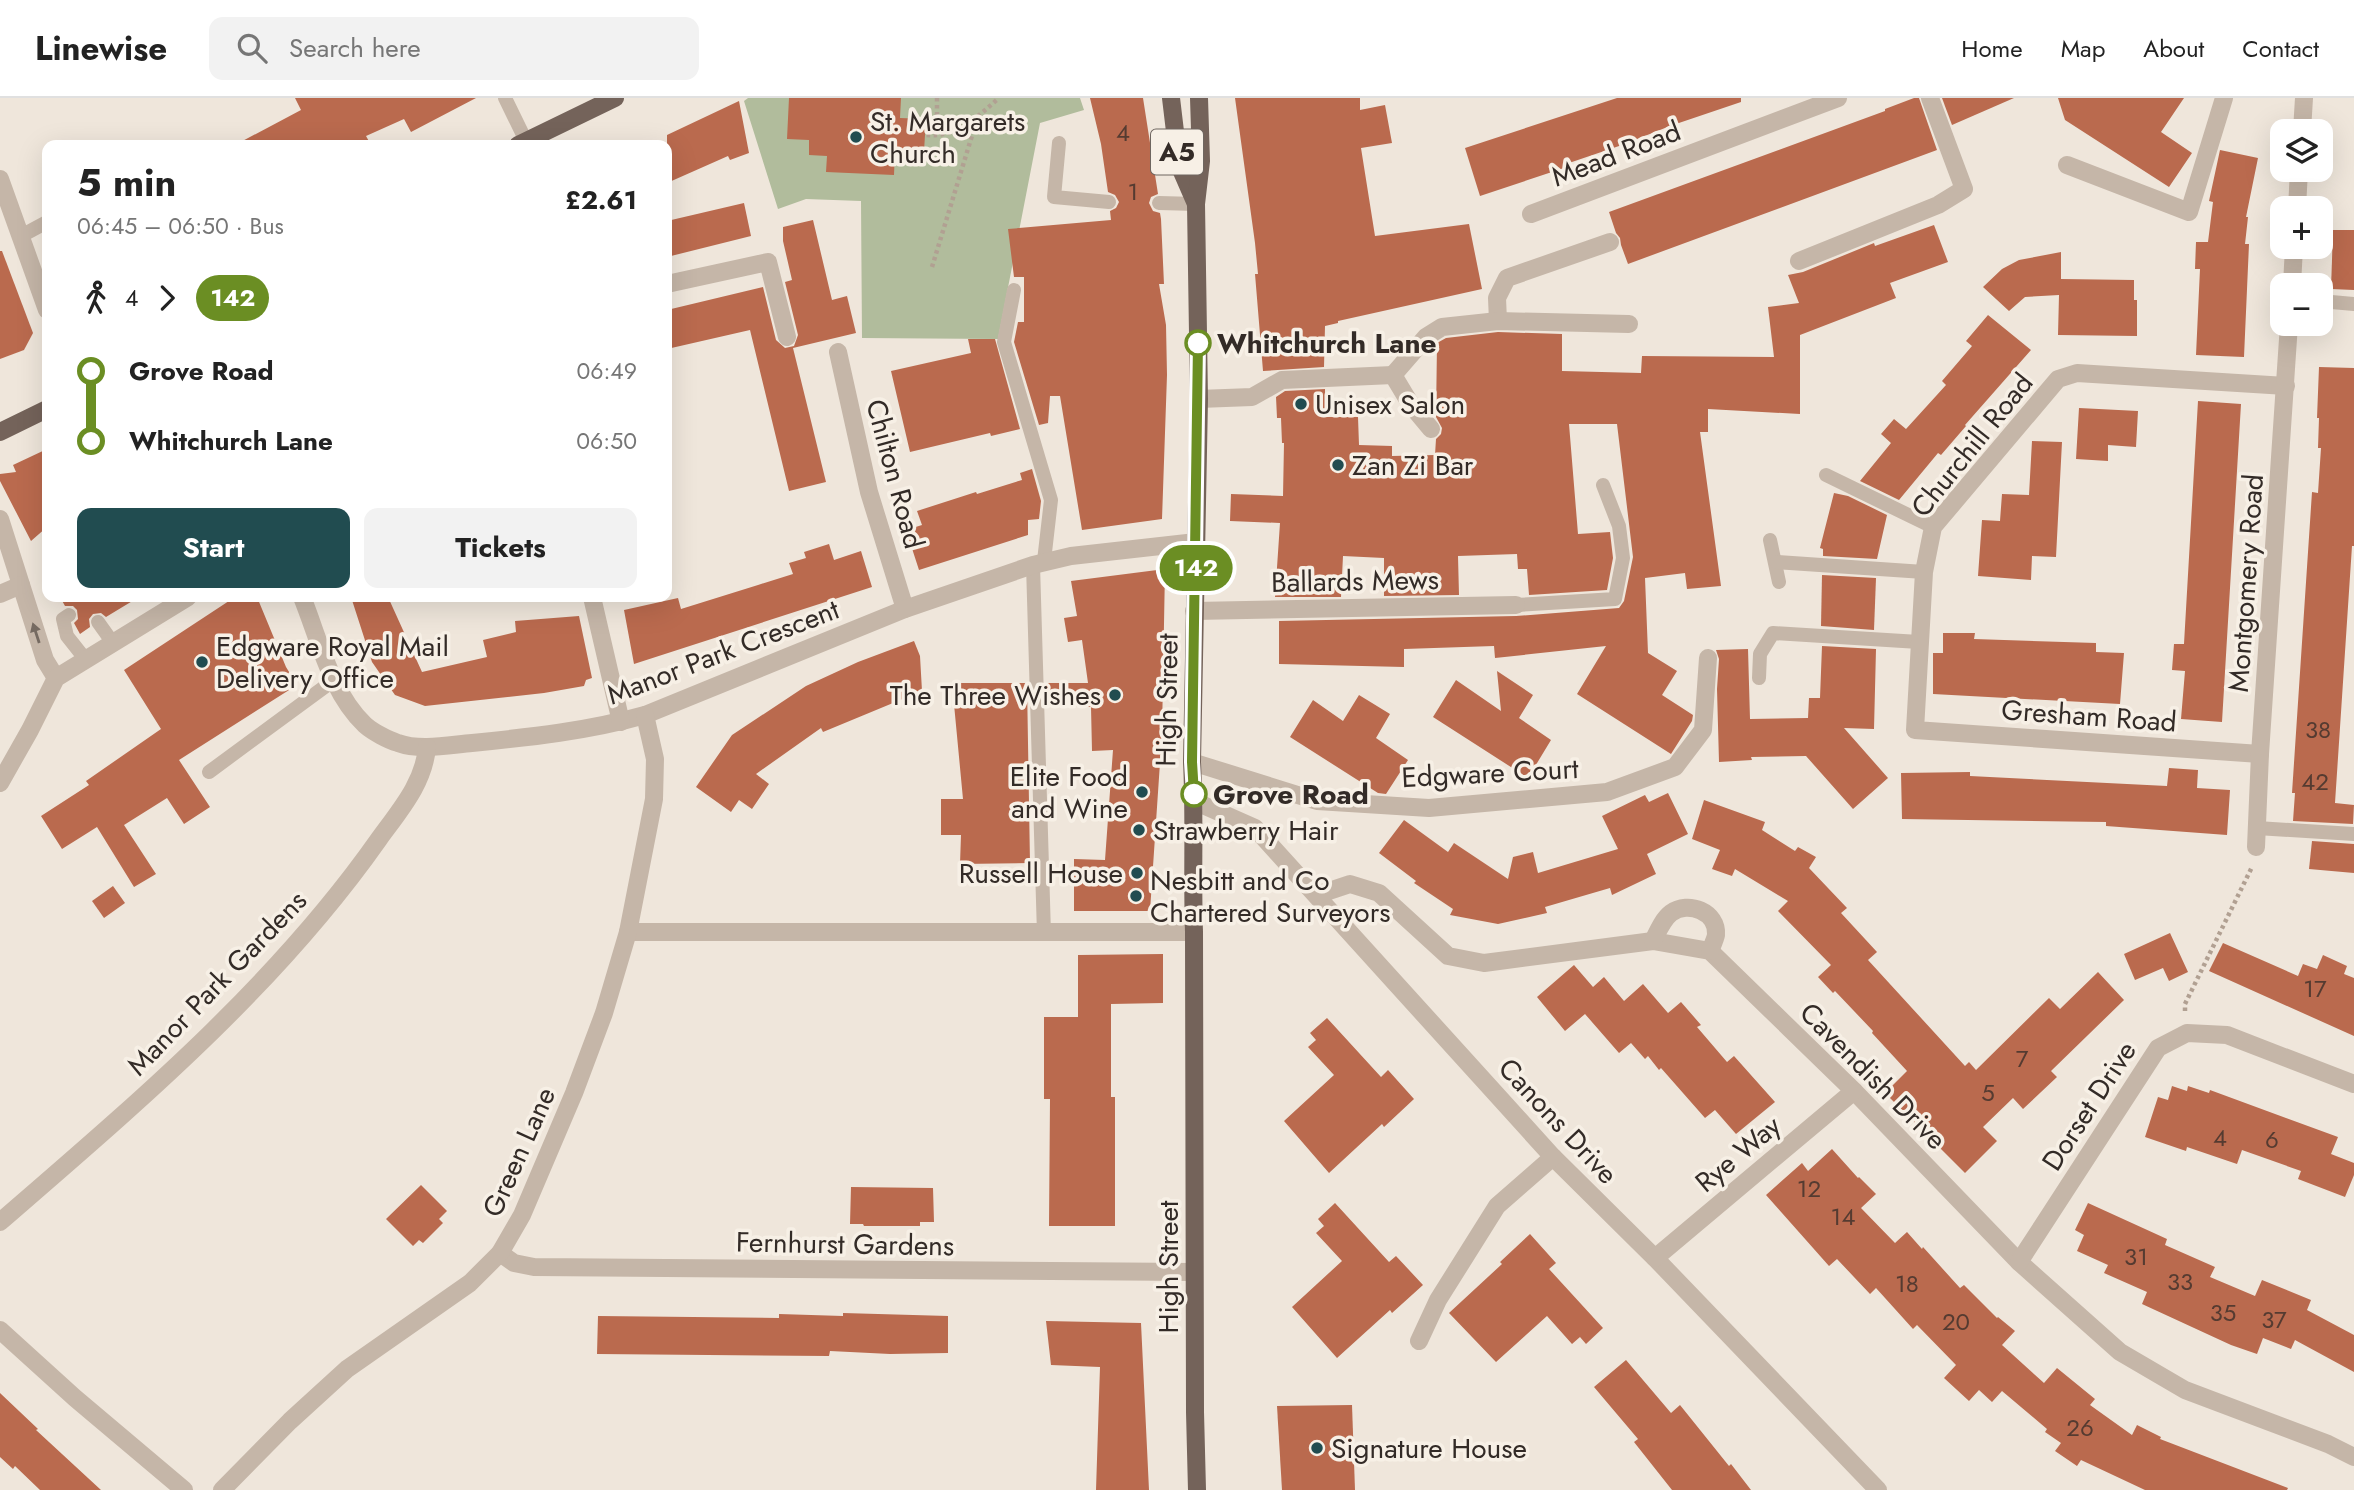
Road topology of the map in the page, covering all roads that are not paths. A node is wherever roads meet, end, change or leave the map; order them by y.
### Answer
1 (506, 98) edge
2 (615, 98) edge
3 (1171, 98) edge
4 (1199, 98) edge
5 (1838, 98) edge
6 (1930, 98) edge
7 (2224, 98) edge
8 (2304, 98) edge
9 (2303, 119) edge
10 (521, 140) edge
11 (528, 140) edge
12 (1059, 143) dead end
13 (2067, 164) dead end
14 (0, 179) edge
15 (1109, 202) dead end
16 (1159, 203) dead end
17 (1196, 204) junction
18 (1531, 214) dead end
19 (42, 225) edge
20 (21, 236) junction
21 (1610, 242) dead end
22 (1799, 261) dead end
23 (672, 283) edge
24 (1014, 290) dead end
25 (42, 296) edge
26 (2333, 302) edge
27 (2354, 304) edge
28 (1498, 321) junction
29 (1629, 324) dead end
30 (2288, 336) edge
31 (787, 337) dead end
32 (838, 352) dead end
33 (1394, 375) junction
34 (2286, 386) junction
35 (1199, 399) junction
36 (42, 412) edge
37 (1431, 429) dead end
38 (0, 432) edge
39 (1826, 475) dead end
40 (1603, 485) dead end
41 (0, 519) edge
42 (1933, 527) junction
43 (1770, 540) dead end
44 (1196, 542) junction
45 (1776, 562) junction
46 (1038, 563) junction
47 (1924, 572) junction
48 (1779, 582) dead end
49 (21, 585) junction
50 (0, 594) edge
51 (180, 602) edge
52 (304, 602) edge
53 (593, 602) edge
54 (1516, 605) joint
55 (905, 609) junction
56 (1194, 611) junction
57 (69, 615) dead end
58 (98, 622) dead end
59 (1919, 642) junction
60 (113, 643) junction
61 (1708, 658) dead end
62 (86, 660) junction
63 (56, 678) junction
64 (1759, 678) dead end
65 (334, 681) junction
66 (645, 715) junction
67 (621, 722) junction
68 (1915, 730) joint
69 (427, 747) junction
70 (2260, 754) junction
71 (1192, 762) junction
72 (209, 772) dead end
73 (0, 783) edge
74 (1194, 801) junction
75 (2257, 828) junction
76 (2354, 834) edge
77 (2256, 847) road end
78 (1317, 895) junction
79 (628, 932) junction
80 (1194, 932) junction
81 (1044, 934) junction
82 (1653, 941) junction
83 (1710, 951) junction
84 (2354, 1084) edge
85 (1854, 1091) junction
86 (1553, 1157) junction
87 (0, 1222) edge
88 (500, 1253) junction
89 (1655, 1258) junction
90 (2019, 1262) junction
91 (1194, 1272) junction
92 (0, 1330) edge
93 (1419, 1341) dead end
94 (2354, 1457) edge
95 (184, 1490) edge
96 (222, 1490) edge
97 (1198, 1490) edge
98 (1878, 1490) edge

1 - 10 lane
2 - 11 main road
3 - 17 main road, High Street / A5
4 - 17 main road, High Street / A5
5 - 18 street, Mead Road
6 - 22 street
7 - 13 street
8 - 9 street
12 - 15 lane
14 - 20 street
16 - 17 lane
17 - 35 main road, High Street / A5
19 - 20 lane
20 - 25 street
21 - 28 street
23 - 31 street
24 - 46 lane
26 - 27 lane
28 - 29 street
28 - 33 street
30 - 34 street, Montgomery Road
32 - 55 street, Chilton Road
33 - 35 street
33 - 37 street
34 - 42 street, Churchill Road
34 - 70 street, Montgomery Road
35 - 44 main road, High Street / A5
36 - 38 main road
39 - 42 lane
40 - 54 lane
41 - 49 street
42 - 47 street, Churchill Road
43 - 45 lane
44 - 46 street, Manor Park Crescent
44 - 56 main road, High Street / A5
45 - 47 lane
45 - 48 lane
46 - 55 street, Manor Park Crescent
46 - 81 lane
47 - 59 street, Churchill Road
49 - 50 street
63 -> 49 street
51 - 60 street
52 - 65 street, Manor Park Crescent
53 - 67 street
54 - 56 street, Ballards Mews
55 - 66 street, Manor Park Crescent
56 - 71 main road, High Street / A5
57 - 62 lane
58 - 60 lane
59 - 64 lane
59 - 68 street, Churchill Road
60 - 62 street
61 - 71 street, Edgware Court
62 - 63 street
63 - 73 street
65 - 69 street, Manor Park Crescent
65 - 72 lane
66 - 67 street, Manor Park Crescent
66 - 79 street, Green Lane
67 - 69 street, Manor Park Crescent
68 - 70 street, Gresham Road
69 - 87 street, Manor Park Gardens
70 - 75 street, Montgomery Road
71 - 74 main road, High Street / A5
74 - 78 street, Canons Drive
74 - 80 main road, High Street / A5
75 - 76 lane
75 - 77 street, Montgomery Road
78 - 82 street
78 - 86 street, Canons Drive
79 - 81 street
79 - 88 street, Green Lane
80 - 81 street
80 - 91 main road, High Street / A5
82 - 83 street
82 - 83 street
83 - 85 street, Cavendish Drive
84 - 90 street, Dorset Drive
85 - 89 street, Rye Way
85 - 90 street, Cavendish Drive
86 - 89 street, Canons Drive
86 - 93 street
88 - 91 street, Fernhurst Gardens
88 - 96 street, Green Lane
89 - 98 street, Canons Drive
90 - 94 street, Cavendish Drive
91 - 97 main road, High Street / A5
92 - 95 street

